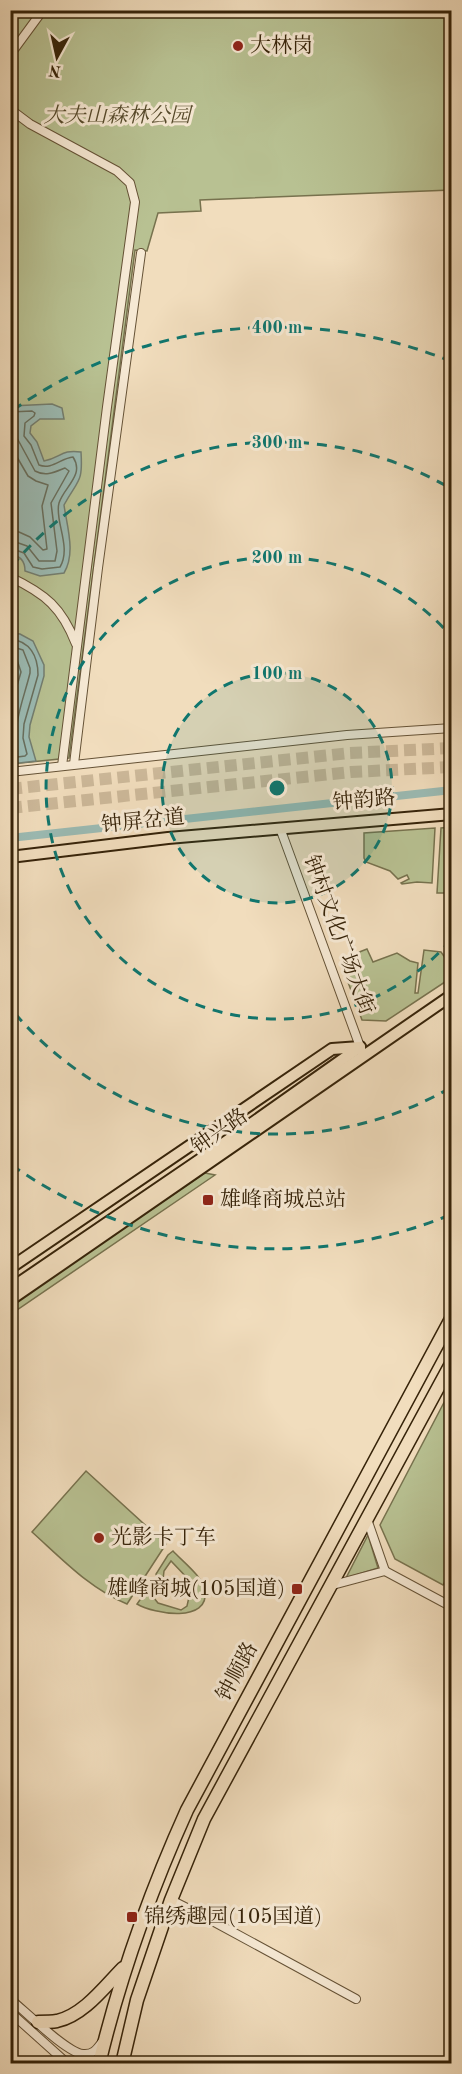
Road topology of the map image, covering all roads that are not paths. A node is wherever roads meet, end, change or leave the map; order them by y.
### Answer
1 (43, 10) edge
2 (10, 55) edge
3 (10, 109) edge
4 (141, 253) dead end
5 (10, 577) edge
6 (77, 646) junction
7 (452, 728) edge
8 (74, 765) junction
9 (62, 766) junction
10 (10, 772) edge
11 (452, 814) edge
12 (280, 828) junction
13 (10, 857) edge
14 (452, 995) edge
15 (362, 1051) junction
16 (10, 1268) edge
17 (10, 1289) edge
18 (10, 1300) edge
19 (452, 1317) edge
20 (452, 1362) edge
21 (368, 1519) junction
22 (385, 1571) junction
23 (329, 1586) junction
24 (452, 1607) edge
25 (171, 1900) junction
26 (126, 1965) junction
27 (10, 1999) edge
28 (356, 1999) dead end
29 (10, 2013) edge
30 (38, 2022) junction
31 (105, 2039) junction
32 (68, 2064) edge
33 (99, 2064) edge
34 (122, 2064) edge

1 - 2 street
3 - 6 street
4 - 8 street
5 - 6 street
6 - 9 street
7 - 8 street
8 - 9 street
9 - 10 street
11 - 12 main road, 钟韵路
12 - 13 main road, 钟屏岔道
12 - 15 street, 钟村文化广场大街
14 - 15 main road, 钟兴路
15 - 16 main road
15 - 17 main road, 钟兴路
15 - 18 main road, 钟兴路
19 - 26 highway, 钟顺路
20 - 21 highway, 钟顺路
21 - 22 street
21 - 23 highway, 钟顺路
22 - 23 street
22 - 24 street
23 - 25 highway, 钟顺路
25 - 28 street
25 - 34 highway, 钟顺路
26 - 30 highway
26 - 31 highway, 钟顺路
27 - 30 street
29 - 32 street
30 - 31 street
31 - 33 highway, 钟顺路

